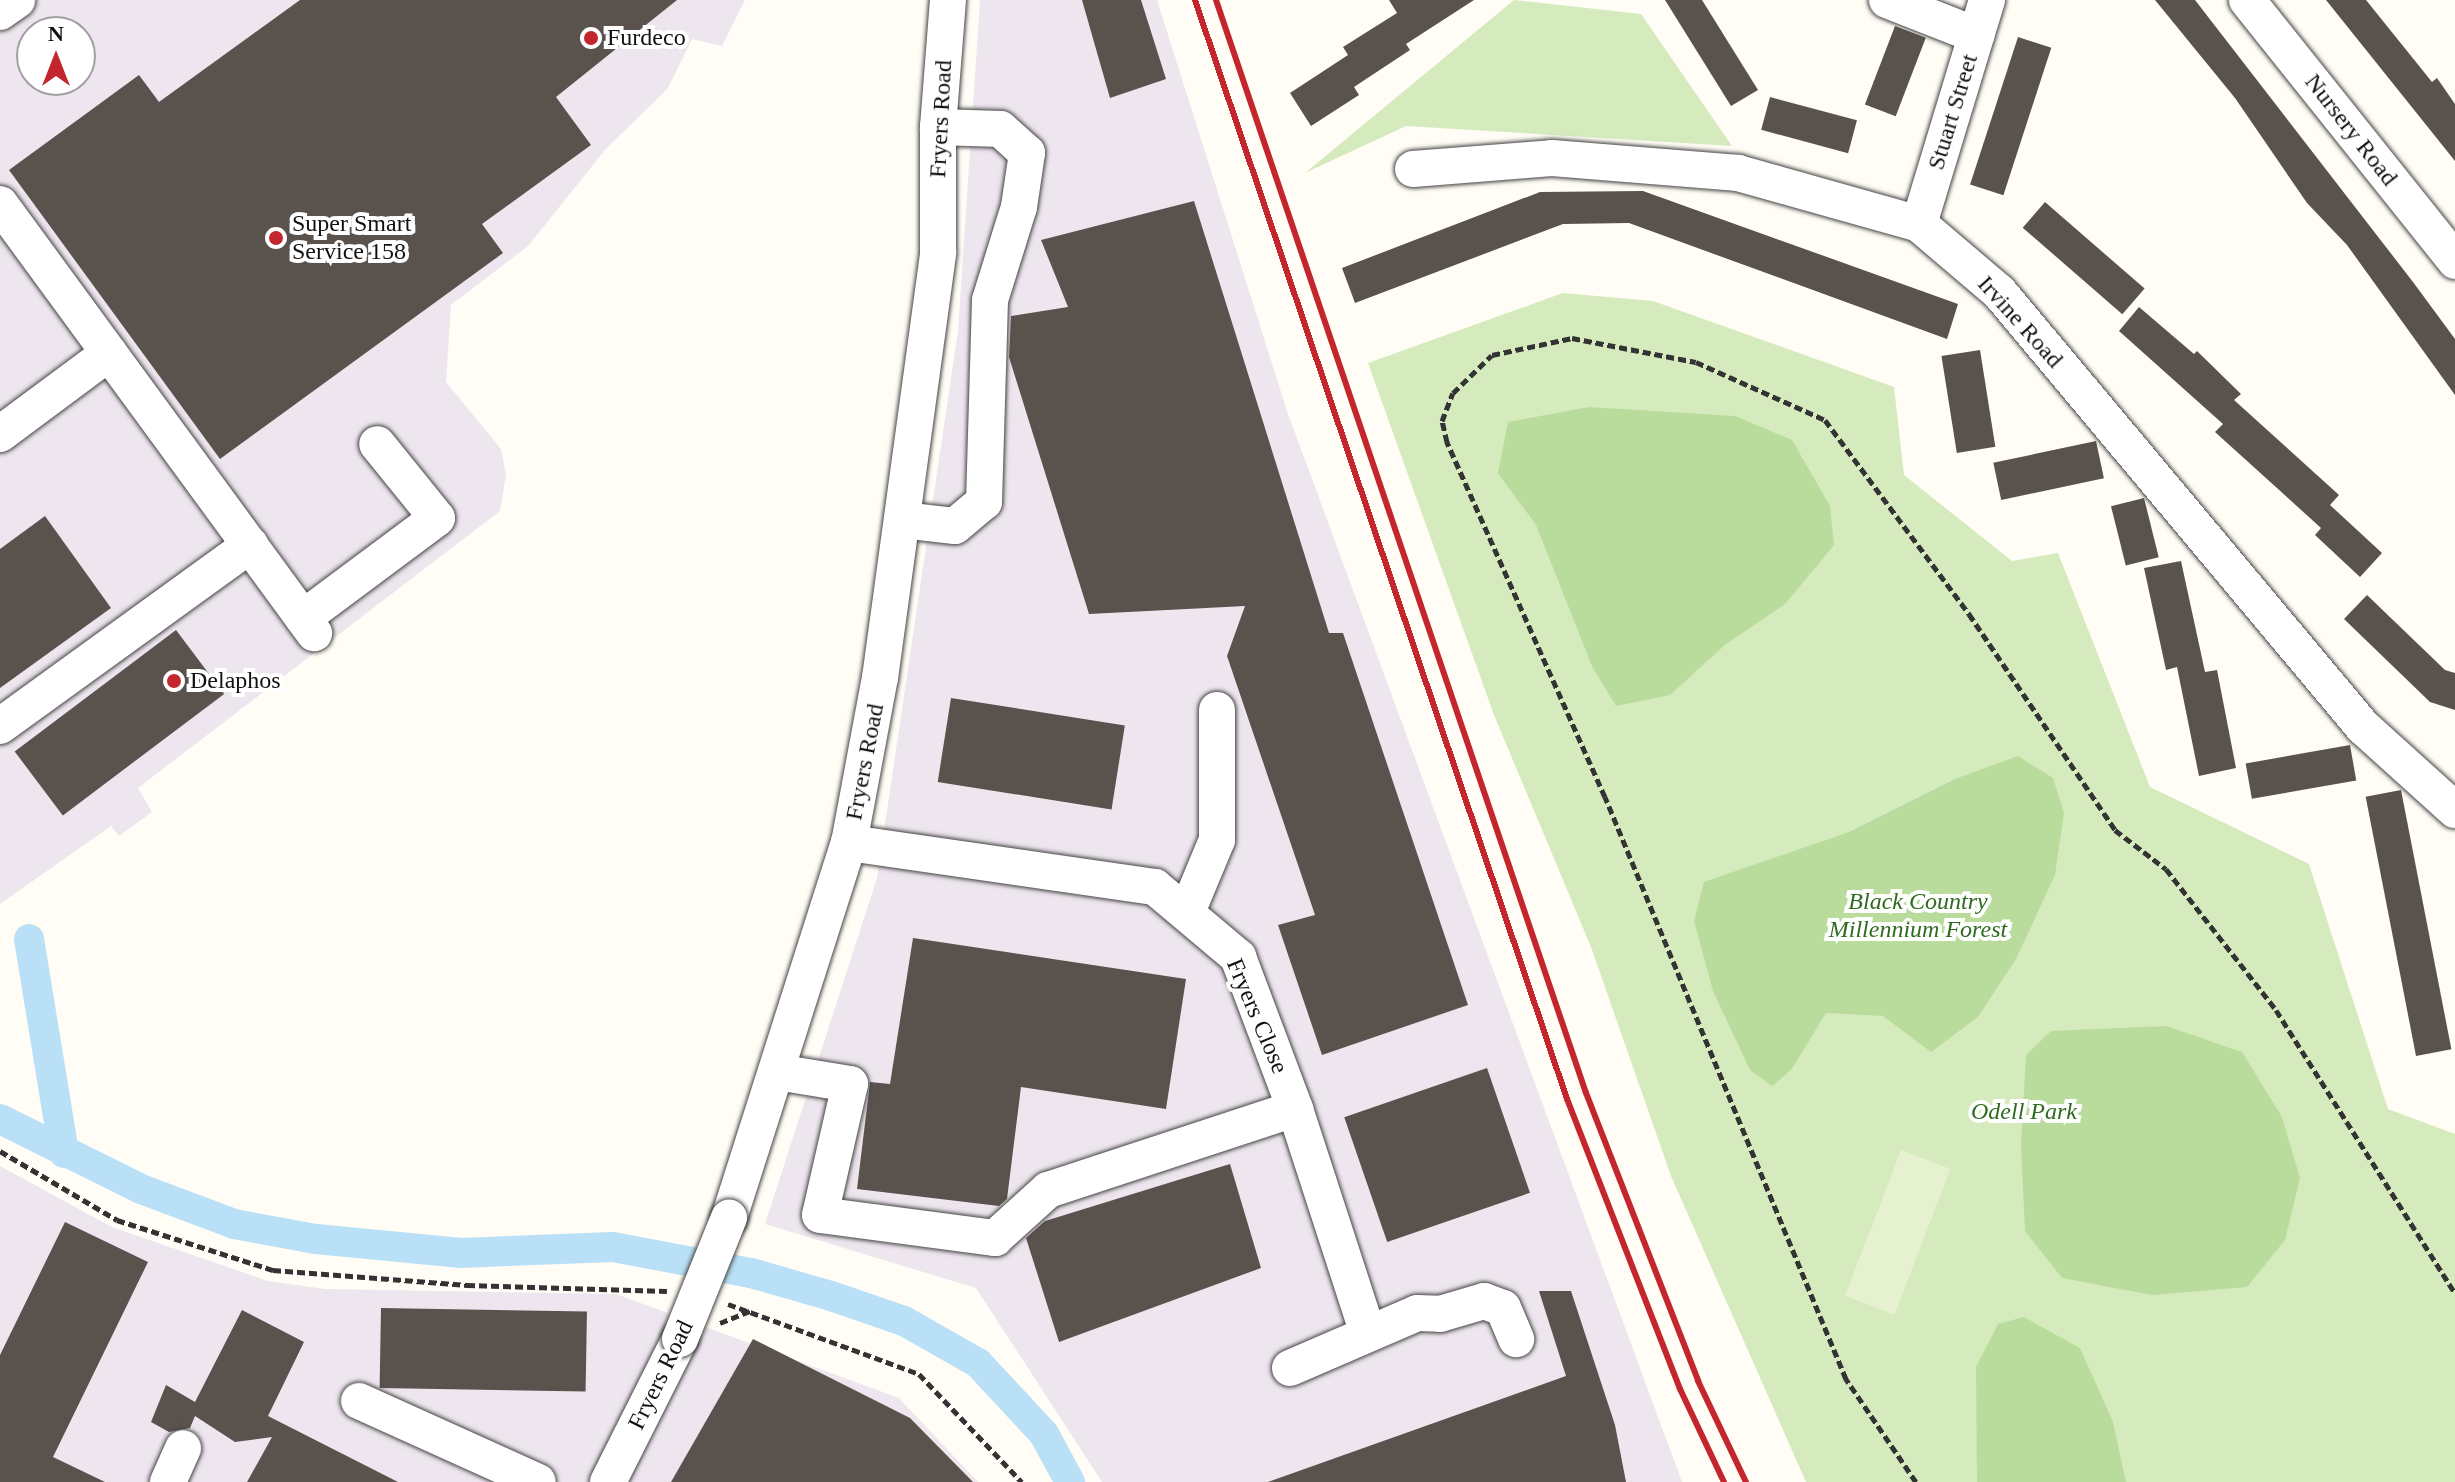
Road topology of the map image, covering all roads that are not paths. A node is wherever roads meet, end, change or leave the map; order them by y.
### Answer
1 (17, 0) edge
2 (948, 0) edge
3 (1887, 0) edge
4 (1987, 0) edge
5 (2247, 0) edge
6 (0, 12) edge
7 (1976, 35) junction
8 (938, 127) junction
9 (1413, 169) dead end
10 (0, 204) edge
11 (1919, 224) junction
12 (2455, 261) edge
13 (109, 353) junction
14 (0, 434) edge
15 (377, 444) dead end
16 (902, 520) junction
17 (250, 545) junction
18 (1217, 710) dead end
19 (0, 726) edge
20 (2455, 810) edge
21 (849, 843) junction
22 (1187, 912) junction
23 (777, 1072) junction
24 (1295, 1109) junction
25 (1367, 1331) junction
26 (1516, 1339) dead end
27 (1290, 1368) dead end
28 (359, 1401) dead end
29 (183, 1448) dead end
30 (168, 1482) edge
31 (538, 1482) edge
32 (608, 1482) edge

1 - 6 street
2 - 8 street, Fryers Road
3 - 7 street
4 - 7 street, Stuart Street
5 - 12 street, Nursery Road
7 - 11 street, Stuart Street
8 - 16 street, Fryers Road
8 - 16 street
9 - 11 street, Irvine Road
10 - 13 street
11 - 20 street, Irvine Road
13 - 14 street
13 - 17 street
15 - 17 street
16 - 21 street, Fryers Road
17 - 19 street
18 - 22 street
21 - 22 street, Fryers Close
21 - 23 street, Fryers Road
22 - 24 street, Fryers Close
23 - 24 street
23 - 32 street, Fryers Road, bridge
24 - 25 street, Fryers Close
25 - 26 street
25 - 27 street
28 - 31 street
29 - 30 street

